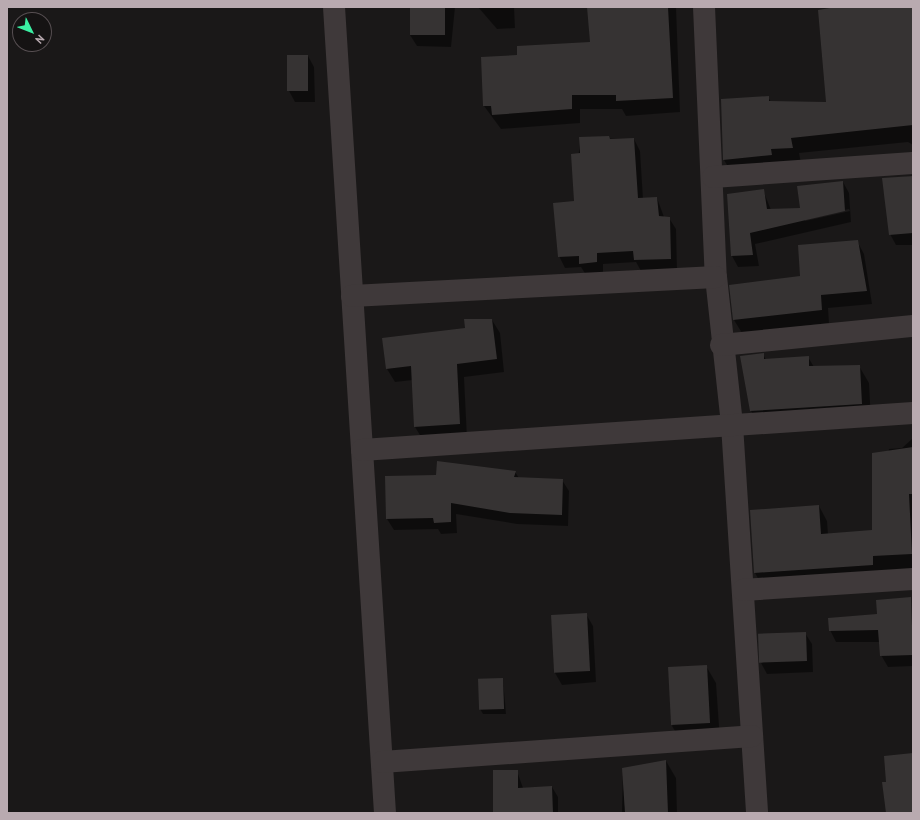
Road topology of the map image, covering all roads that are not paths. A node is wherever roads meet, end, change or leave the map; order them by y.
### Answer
1 (334, 7) edge
2 (704, 7) edge
3 (913, 163) edge
4 (713, 177) junction
5 (716, 277) junction
6 (352, 296) junction
7 (913, 326) edge
8 (721, 345) junction
9 (913, 413) edge
10 (732, 425) junction
11 (362, 450) junction
12 (913, 579) edge
13 (742, 590) junction
14 (752, 736) junction
15 (382, 762) junction
16 (385, 813) edge
17 (757, 813) edge

1 - 6 street
2 - 4 street
3 - 4 street
4 - 5 street
5 - 6 street
5 - 8 street
6 - 11 street
7 - 8 street
8 - 10 street
9 - 10 street
10 - 11 street
10 - 13 street
11 - 15 street
12 - 13 street
13 - 14 street
14 - 15 street
14 - 17 street
15 - 16 street

